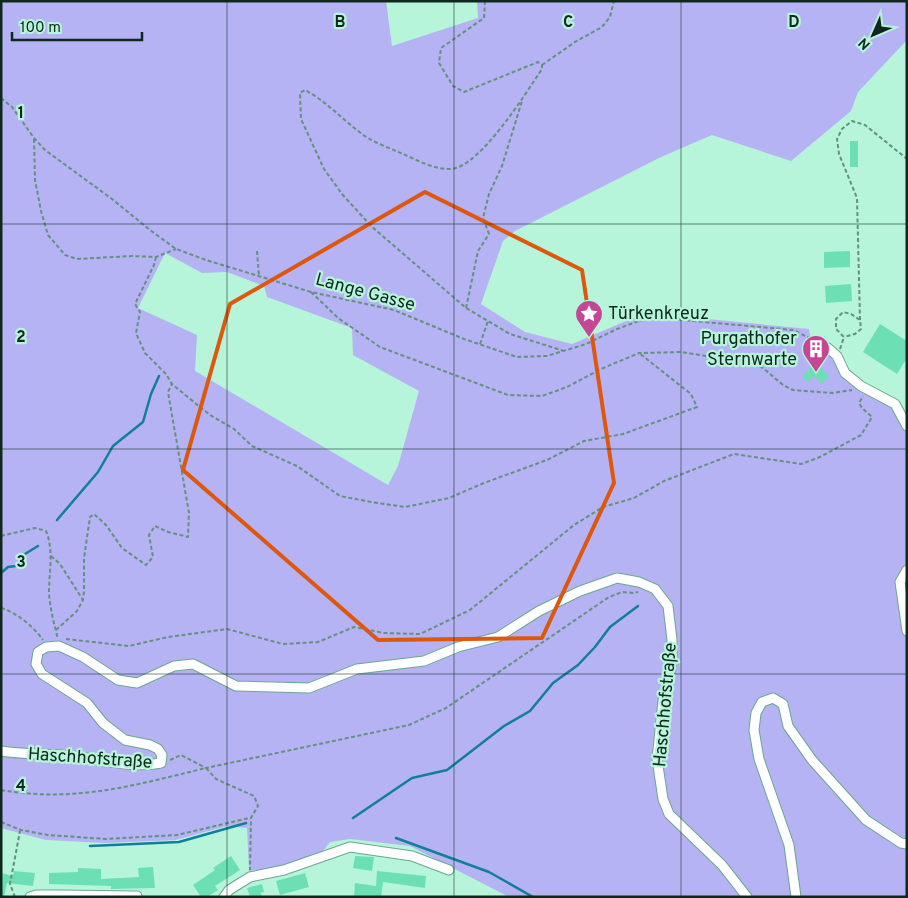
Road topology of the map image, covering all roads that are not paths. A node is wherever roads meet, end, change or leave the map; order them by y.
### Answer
1 (828, 348) road end
2 (907, 426) edge
3 (907, 570) edge
4 (907, 630) edge
5 (1, 751) edge
6 (907, 844) edge
7 (449, 870) dead end
8 (137, 896) edge
9 (30, 897) edge
10 (224, 897) edge
11 (747, 897) edge
12 (796, 897) edge

1 - 2 street
3 - 4 street
5 - 11 street, Haschhofstraße
6 - 12 street
7 - 10 street
8 - 9 street

